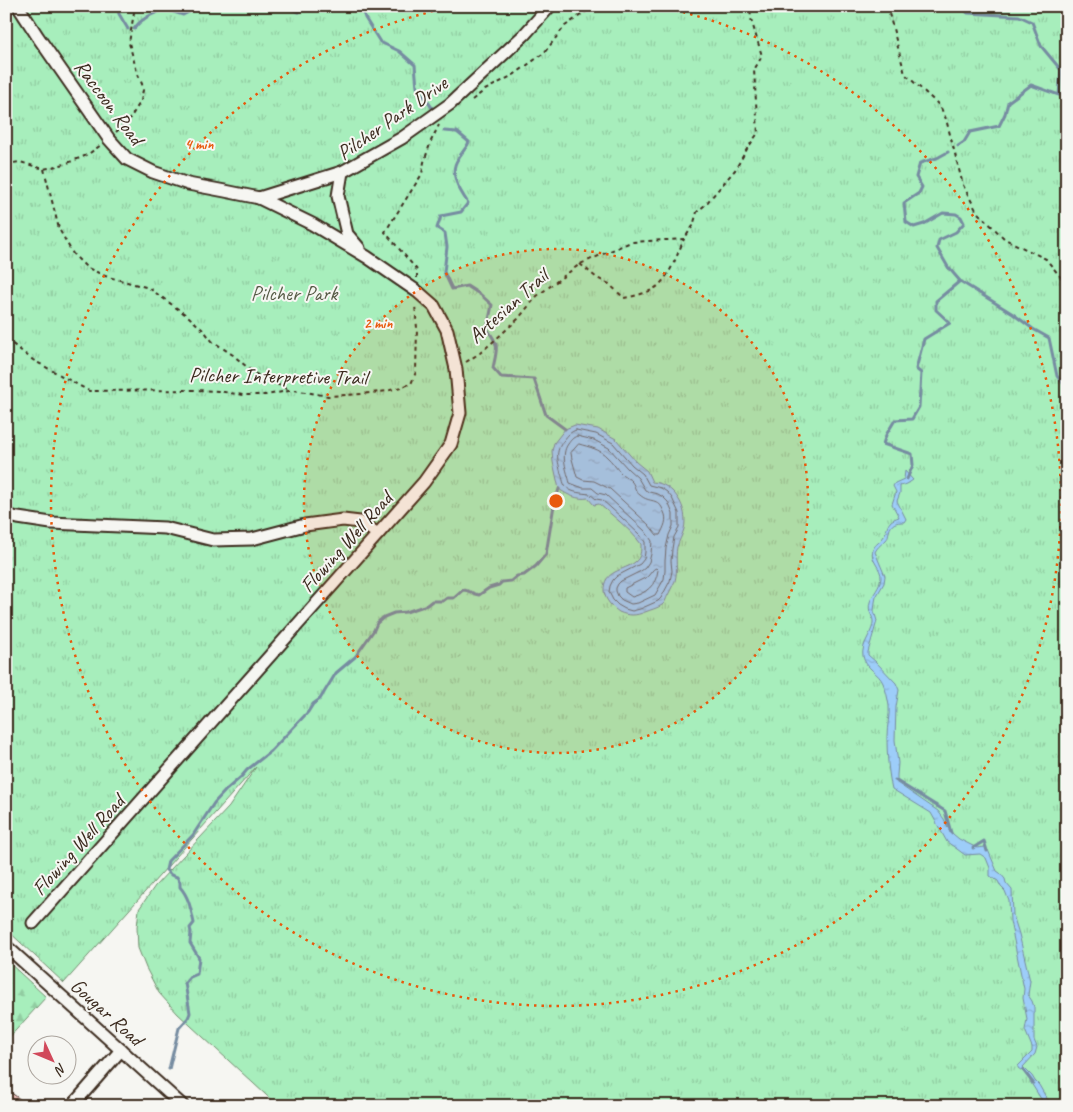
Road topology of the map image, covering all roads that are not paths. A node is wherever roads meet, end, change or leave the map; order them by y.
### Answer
1 (18, 6) edge
2 (550, 6) edge
3 (342, 172) junction
4 (259, 198) junction
5 (367, 257) junction
6 (6, 515) edge
7 (378, 534) junction
8 (33, 923) dead end
9 (6, 946) edge
10 (121, 1050) junction
11 (72, 1106) edge
12 (182, 1106) edge

1 - 4 street, Raccoon Road
2 - 3 street, Pilcher Park Drive
3 - 4 street
3 - 5 street, Pilcher Park Drive
4 - 5 street, Flowing Well Road
5 - 7 street, Flowing Well Road
6 - 7 street
7 - 8 street, Flowing Well Road
9 - 10 street, Gougar Road
10 - 11 street
10 - 12 street, Gougar Road

